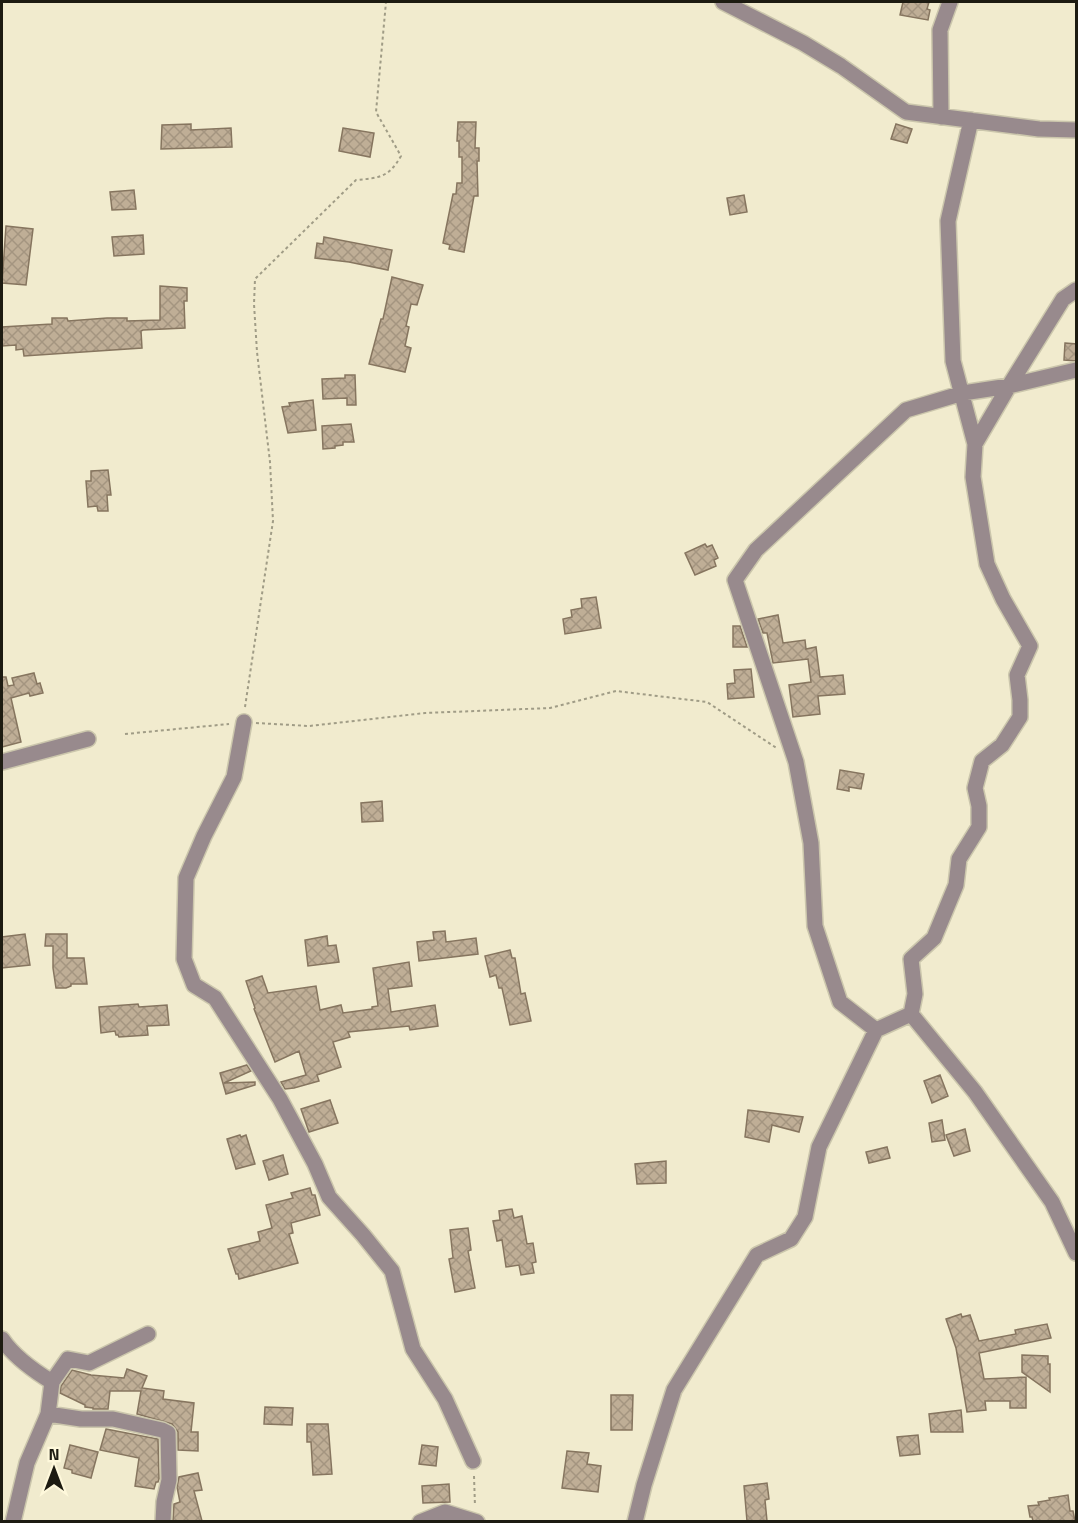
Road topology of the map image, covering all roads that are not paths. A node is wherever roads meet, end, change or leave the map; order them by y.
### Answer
1 (723, 2) edge
2 (950, 2) edge
3 (941, 117) junction
4 (970, 120) junction
5 (1077, 129) edge
6 (1077, 290) edge
7 (1077, 370) edge
8 (1009, 386) junction
9 (963, 393) junction
10 (975, 444) junction
11 (243, 722) road end
12 (88, 739) dead end
13 (2, 762) edge
14 (911, 1014) junction
15 (876, 1030) junction
16 (1077, 1253) edge
17 (148, 1334) dead end
18 (2, 1339) edge
19 (52, 1382) junction
20 (48, 1414) junction
21 (473, 1461) road end
22 (13, 1521) edge
23 (163, 1521) edge
24 (420, 1521) edge
25 (477, 1521) edge
26 (635, 1521) edge

1 - 3 street
2 - 3 street
3 - 4 street
4 - 5 street
4 - 9 street
6 - 8 street
7 - 8 street
8 - 9 street
8 - 10 street
9 - 10 street
9 - 15 street
10 - 14 street
11 - 21 street
12 - 13 street
14 - 15 street
14 - 16 street
15 - 26 street
17 - 19 street
18 - 19 street
19 - 20 street
20 - 22 street
20 - 23 street
24 - 25 street

